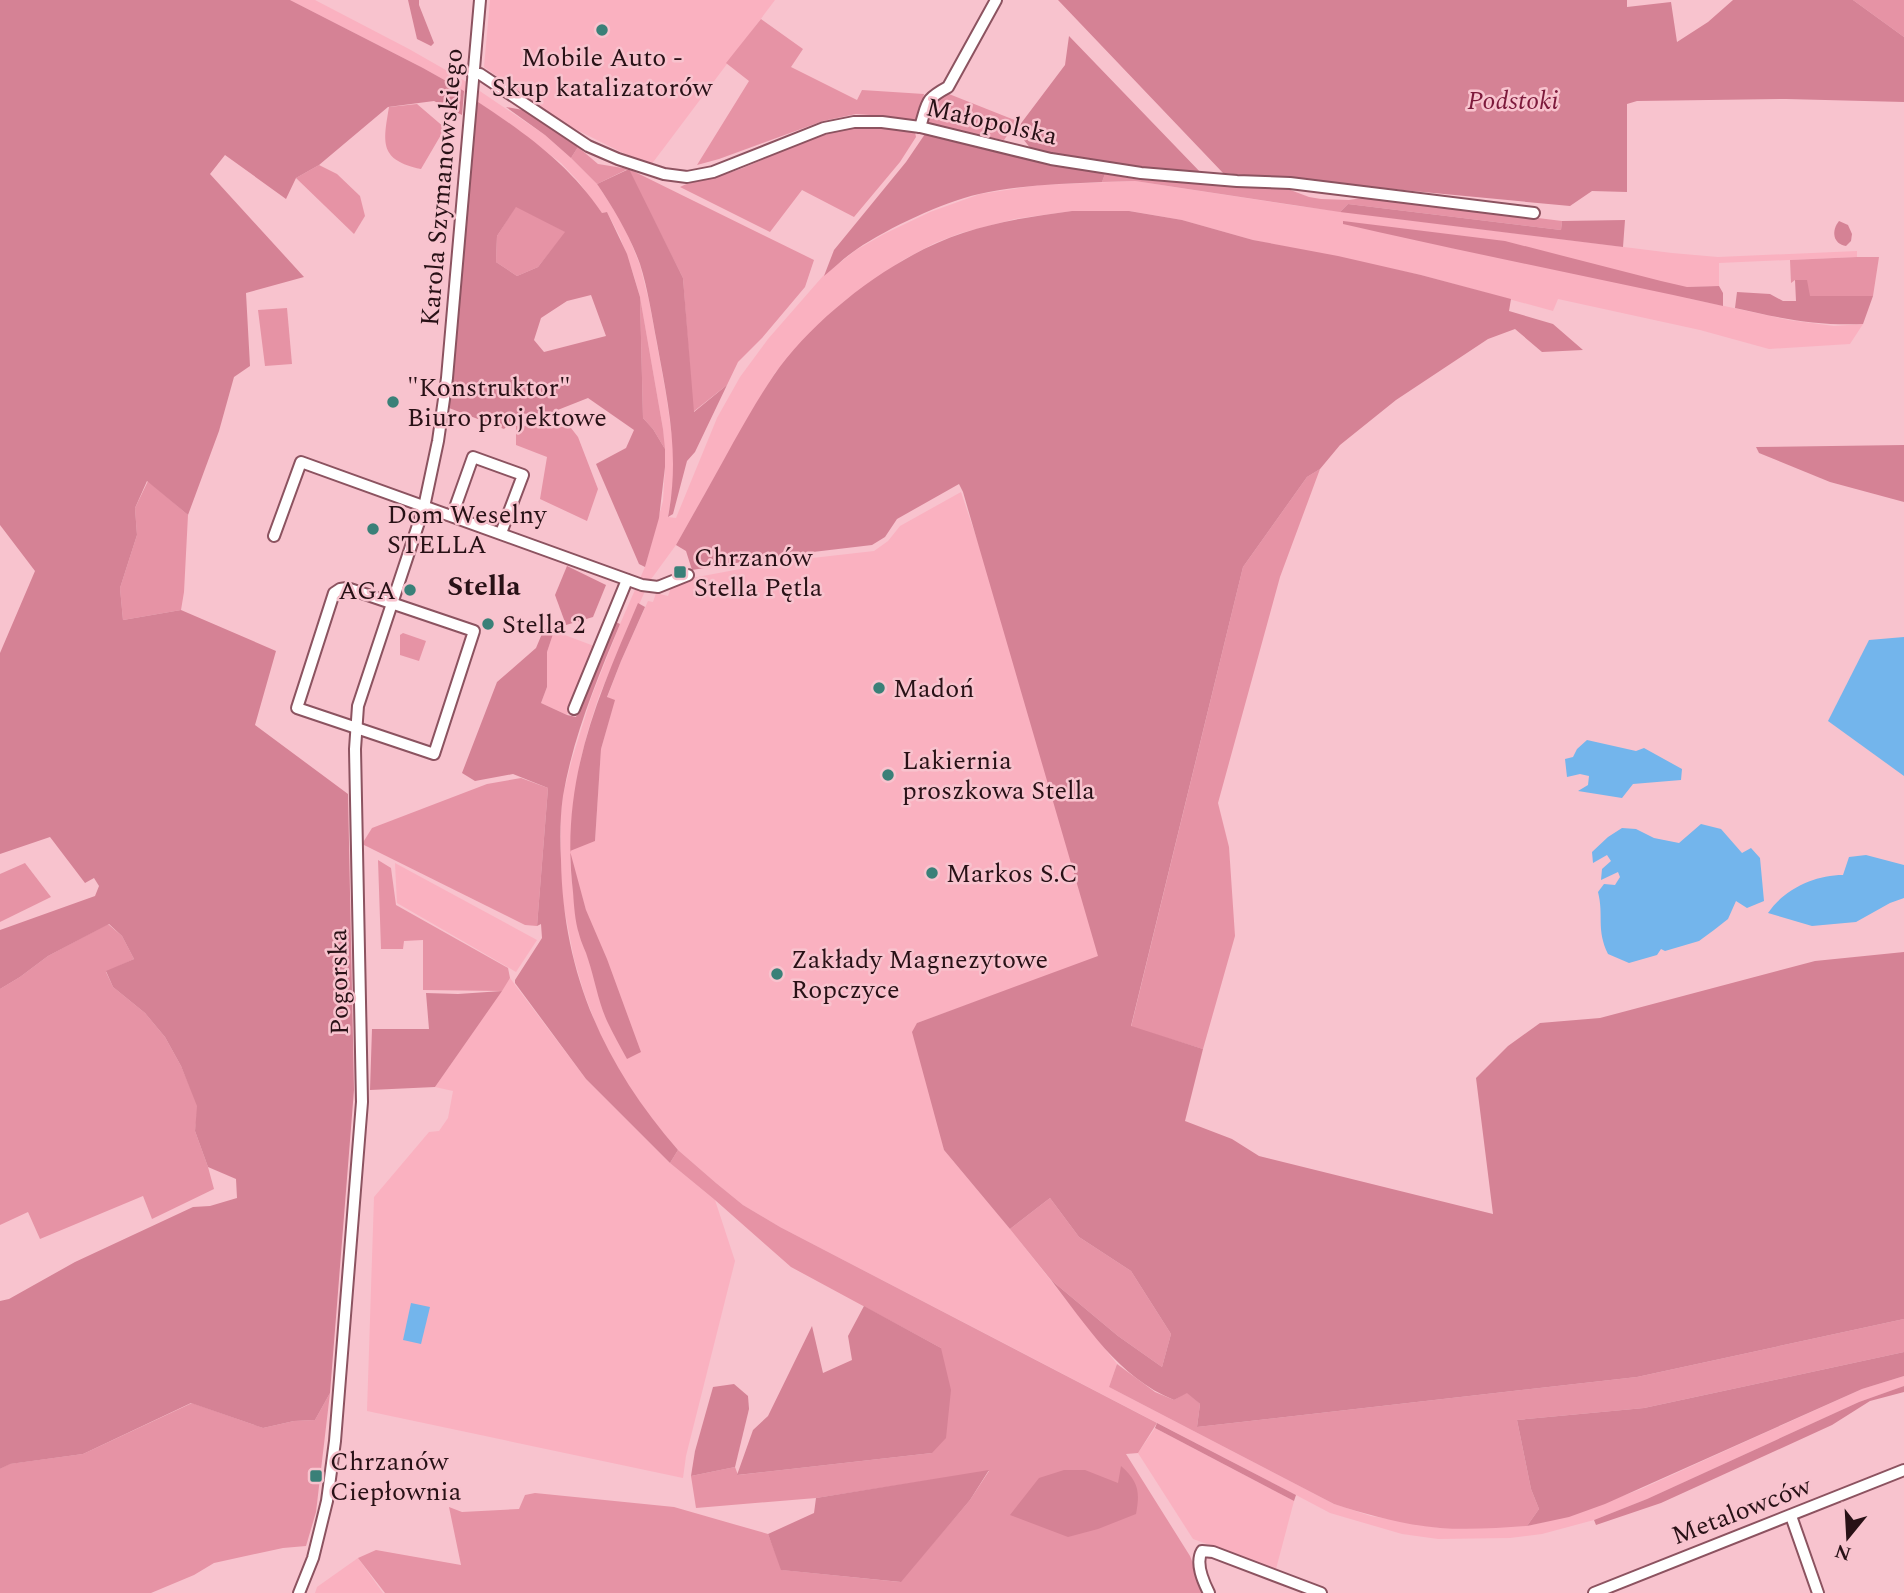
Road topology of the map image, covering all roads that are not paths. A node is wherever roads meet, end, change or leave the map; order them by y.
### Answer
1 (480, 0) edge
2 (996, 0) edge
3 (473, 74) junction
4 (920, 127) junction
5 (1534, 213) dead end
6 (447, 378) joint
7 (424, 507) junction
8 (452, 516) junction
9 (501, 533) junction
10 (274, 536) dead end
11 (688, 575) dead end
12 (627, 580) junction
13 (391, 604) junction
14 (574, 709) dead end
15 (356, 727) junction
16 (1904, 1470) edge
17 (1791, 1516) junction
18 (299, 1593) edge
19 (1209, 1593) edge
20 (1321, 1593) edge
21 (1594, 1593) edge
22 (1818, 1593) edge

1 - 3 street, Karola Szymanowskiego
2 - 4 street
3 - 4 street, Małopolska
3 - 6 street, Karola Szymanowskiego
4 - 5 street, Małopolska
6 - 7 street, Pogorska
7 - 8 street
7 - 10 street
7 - 13 street, Pogorska
8 - 9 street
8 - 9 street
9 - 12 street
11 - 12 street
12 - 14 street
13 - 15 street, Pogorska
13 - 15 street
13 - 15 street
15 - 18 street, Pogorska
16 - 17 street, Metalowców
17 - 21 street, Metalowców
17 - 22 street
19 - 20 street

